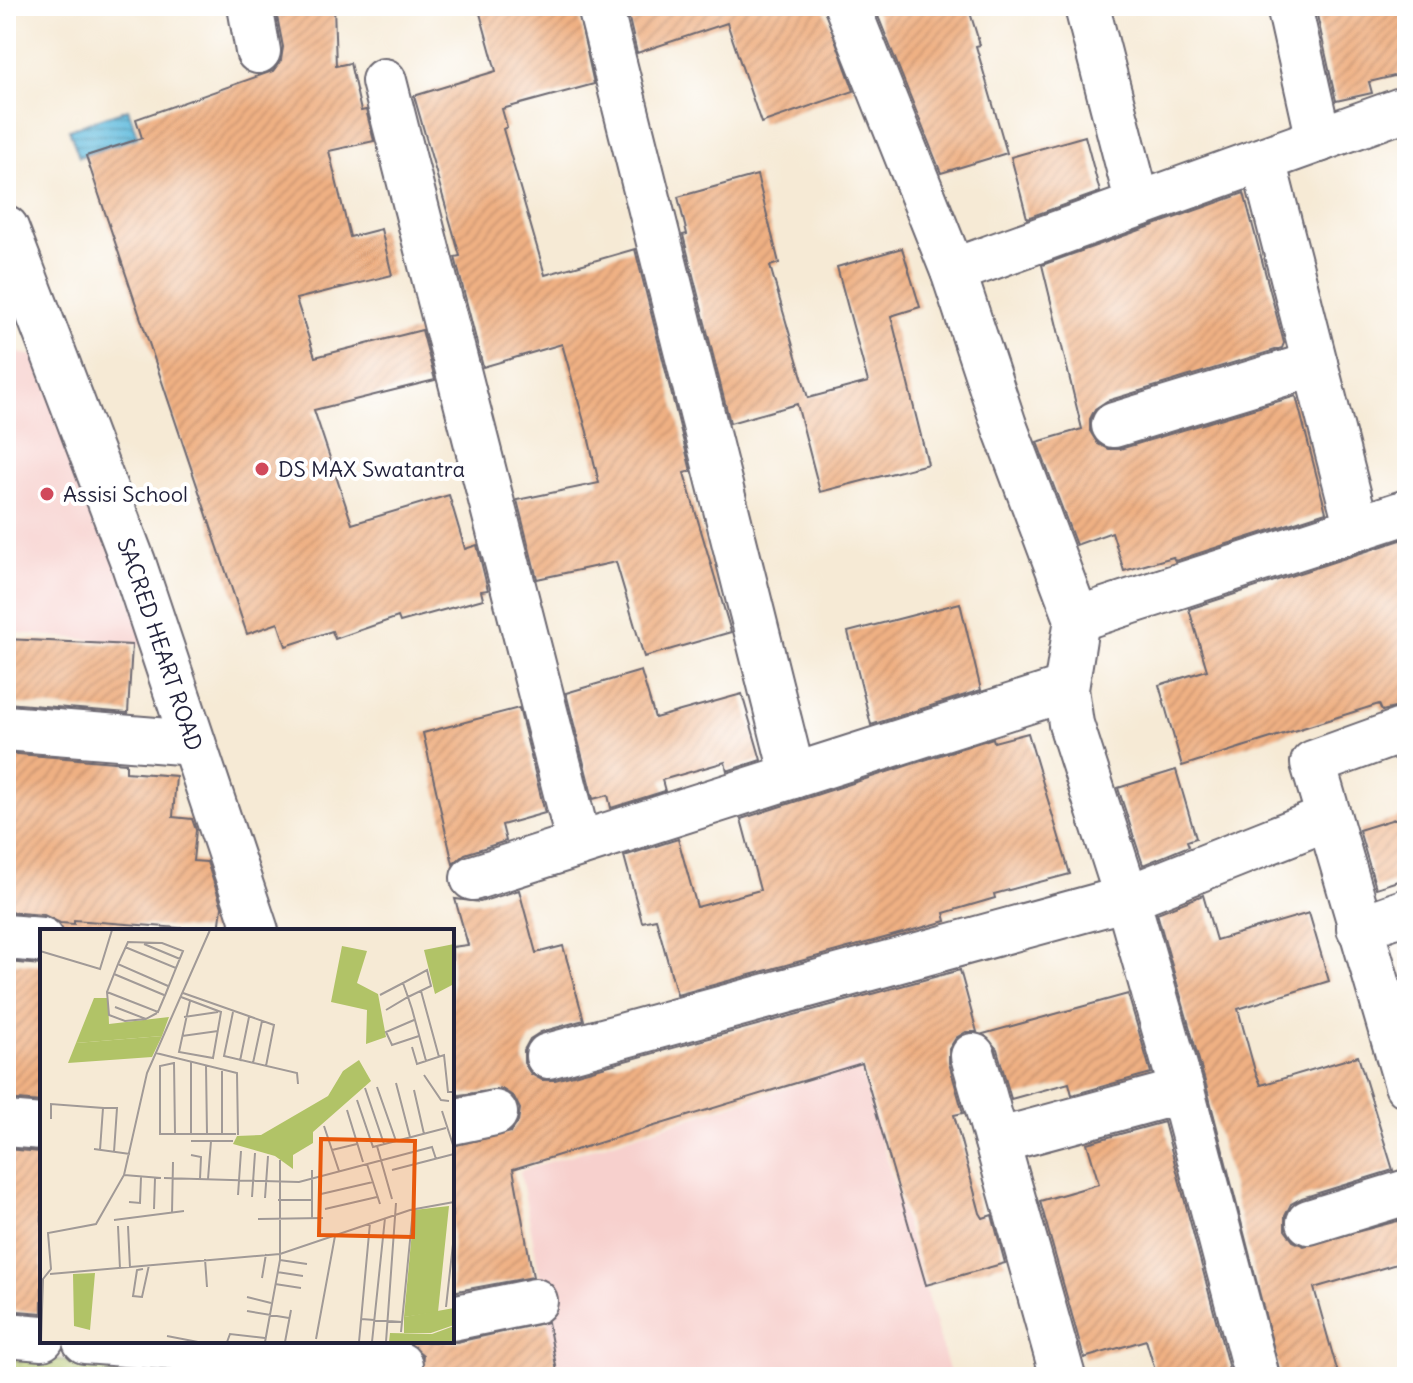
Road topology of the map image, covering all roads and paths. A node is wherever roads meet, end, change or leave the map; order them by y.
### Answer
1 (250, 6) edge
2 (847, 6) edge
3 (1289, 6) edge
4 (601, 11) dead end
5 (1088, 11) dead end
6 (258, 51) dead end
7 (384, 81) dead end
8 (1407, 108) edge
9 (1319, 140) junction
10 (1263, 160) junction
11 (1138, 204) junction
12 (7, 233) edge
13 (953, 271) junction
14 (1315, 364) junction
15 (1114, 425) dead end
16 (1407, 512) edge
17 (1357, 528) junction
18 (1077, 619) junction
19 (1066, 689) junction
20 (6, 728) edge
21 (1407, 729) edge
22 (193, 743) junction
23 (793, 776) junction
24 (1328, 818) junction
25 (579, 844) junction
26 (473, 878) dead end
27 (1127, 898) junction
28 (1407, 911) edge
29 (1359, 928) junction
30 (255, 929) edge
31 (6, 937) edge
32 (40, 940) edge
33 (548, 1056) dead end
34 (973, 1056) dead end
35 (1407, 1085) edge
36 (1182, 1091) junction
37 (495, 1113) dead end
38 (454, 1122) edge
39 (6, 1124) edge
40 (40, 1127) edge
41 (997, 1141) junction
42 (1407, 1192) edge
43 (1309, 1222) dead end
44 (535, 1301) dead end
45 (454, 1318) edge
46 (6, 1335) edge
47 (40, 1338) edge
48 (116, 1343) edge
49 (398, 1361) edge
50 (1063, 1377) edge
51 (1257, 1377) edge

1 - 6 street
2 - 13 street
3 - 9 street
4 - 23 street
5 - 11 street
7 - 25 street
8 - 9 street
9 - 10 street
10 - 11 street
10 - 14 street
11 - 13 street
12 - 22 street, SACRED HEART ROAD
13 - 18 street
14 - 15 street
14 - 17 street
16 - 17 street
17 - 18 street
18 - 19 street
19 - 23 street
19 - 27 street
20 - 22 street
21 - 24 street
22 - 30 street, SACRED HEART ROAD
23 - 25 street
24 - 27 street
24 - 29 street
25 - 26 street
27 - 33 street
27 - 36 street
28 - 29 street
29 - 35 street
31 - 32 street
34 - 41 street
36 - 41 street
36 - 51 street
37 - 38 street
39 - 40 street
41 - 50 street
42 - 43 street
44 - 45 street
46 - 47 street
48 - 49 street

